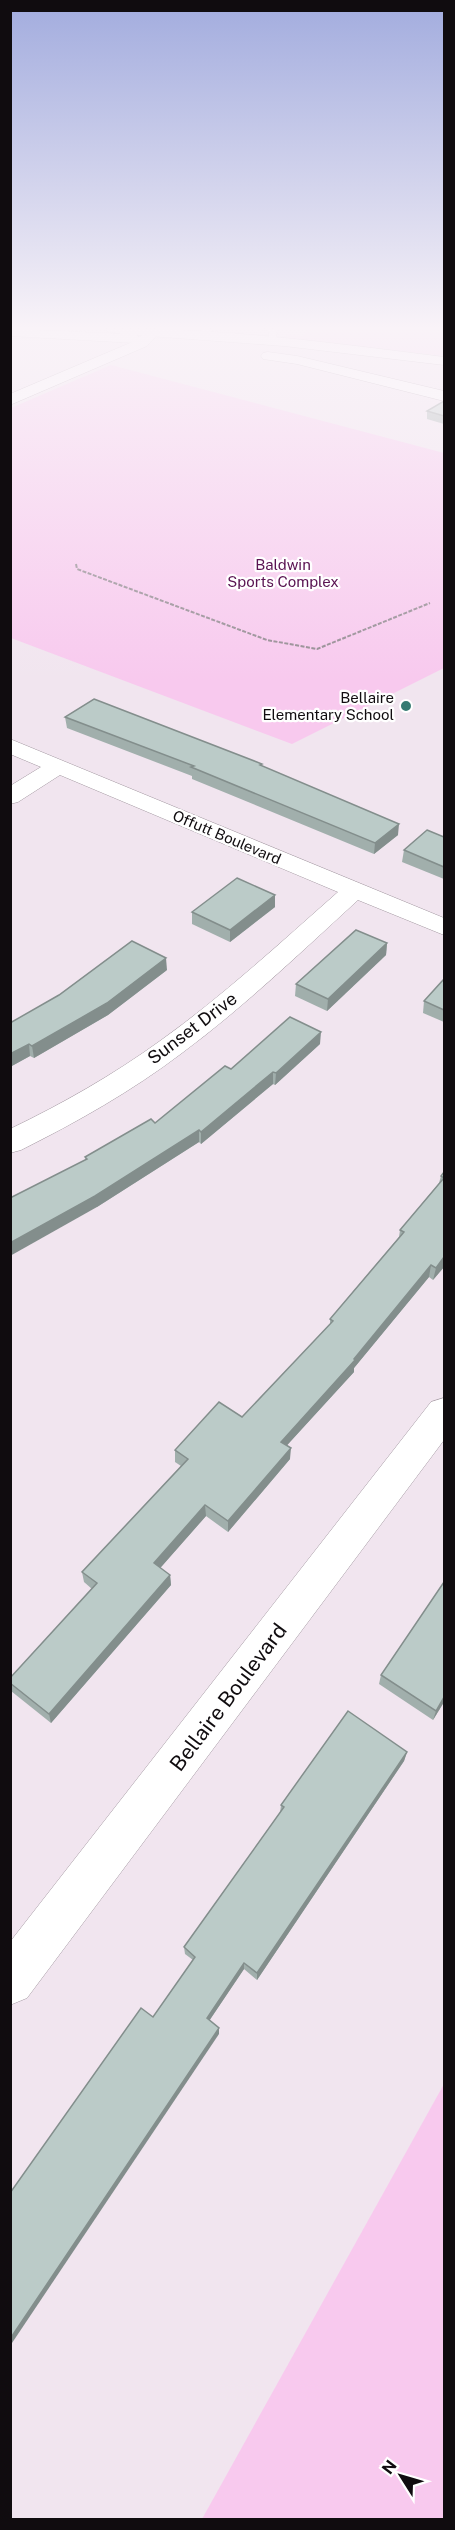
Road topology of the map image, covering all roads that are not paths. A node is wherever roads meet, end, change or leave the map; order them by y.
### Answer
1 (10, 746) edge
2 (58, 766) junction
3 (10, 797) edge
4 (356, 890) junction
5 (444, 927) edge
6 (10, 1142) edge
7 (444, 1413) edge
8 (10, 1981) edge

1 - 2 street, Offutt Boulevard
2 - 3 street
2 - 4 street, Offutt Boulevard
4 - 5 street, Offutt Boulevard
4 - 6 street, Sunset Drive
7 - 8 street, Bellaire Boulevard

